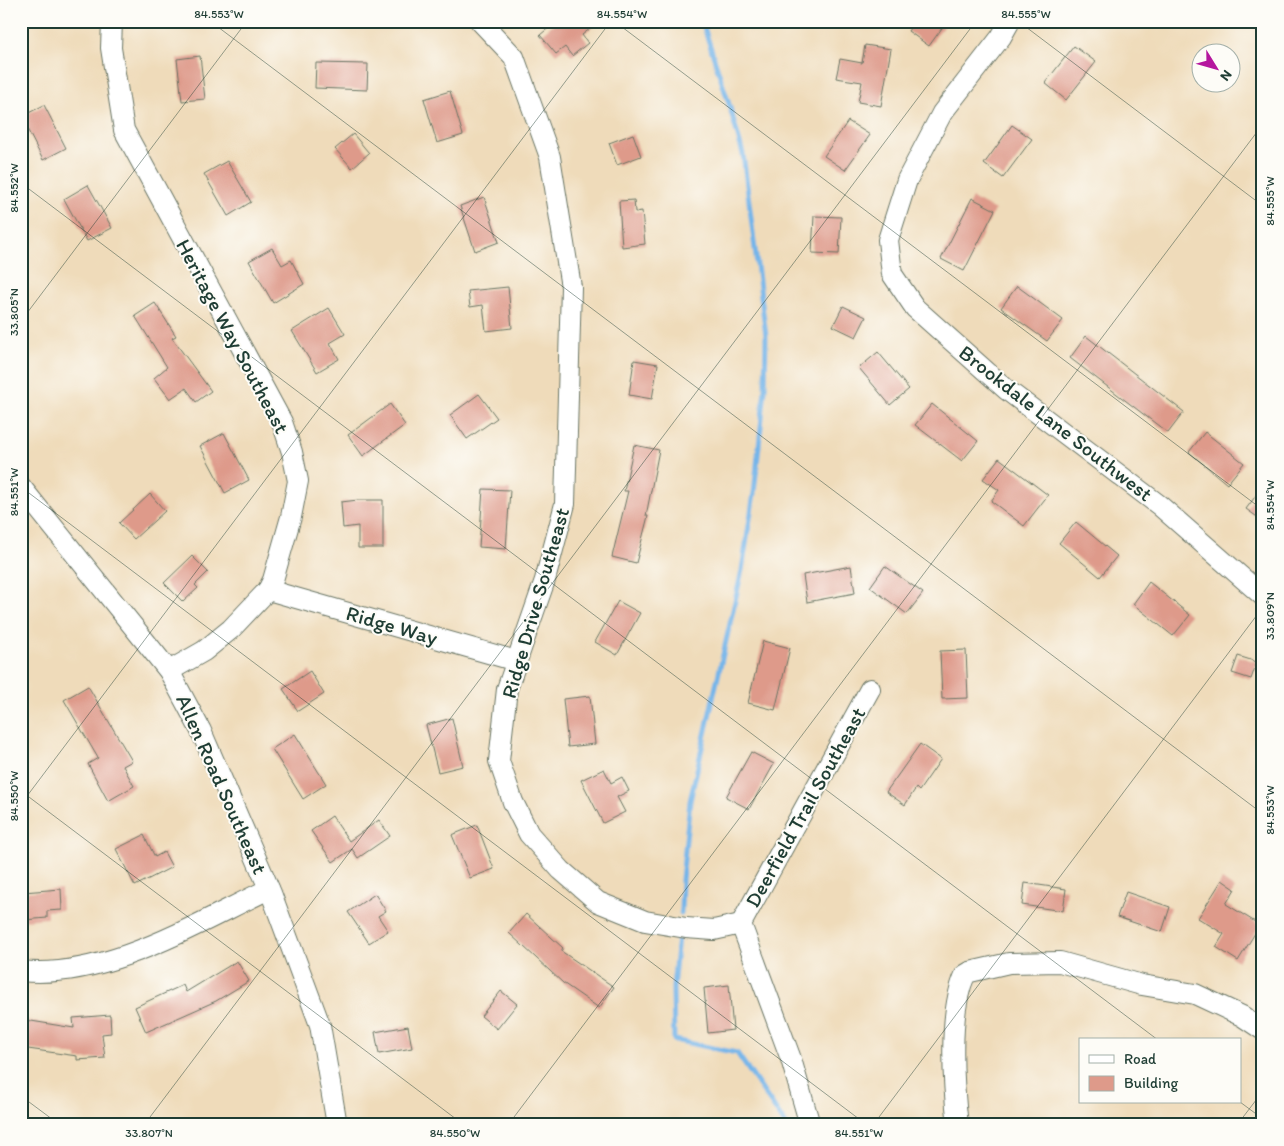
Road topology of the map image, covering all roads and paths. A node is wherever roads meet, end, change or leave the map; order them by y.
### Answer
1 (112, 21) edge
2 (480, 21) edge
3 (1010, 21) edge
4 (21, 487) edge
5 (268, 590) junction
6 (1263, 596) edge
7 (516, 661) junction
8 (169, 671) junction
9 (870, 689) dead end
10 (269, 890) junction
11 (741, 924) junction
12 (21, 971) edge
13 (1263, 1030) edge
14 (337, 1125) edge
15 (810, 1125) edge
16 (958, 1125) edge

1 - 5 street, Heritage Way Southeast
2 - 7 street, Ridge Drive Southeast
3 - 6 street, Brookdale Lane Southwest
4 - 8 street, Allen Road Southeast
5 - 7 street, Ridge Way
5 - 8 street, Heritage Way Southeast
7 - 11 street, Ridge Drive Southeast
8 - 10 street, Allen Road Southeast
9 - 11 street, Deerfield Trail Southeast
10 - 12 street
10 - 14 street, Allen Road Southeast
11 - 15 street
13 - 16 street

